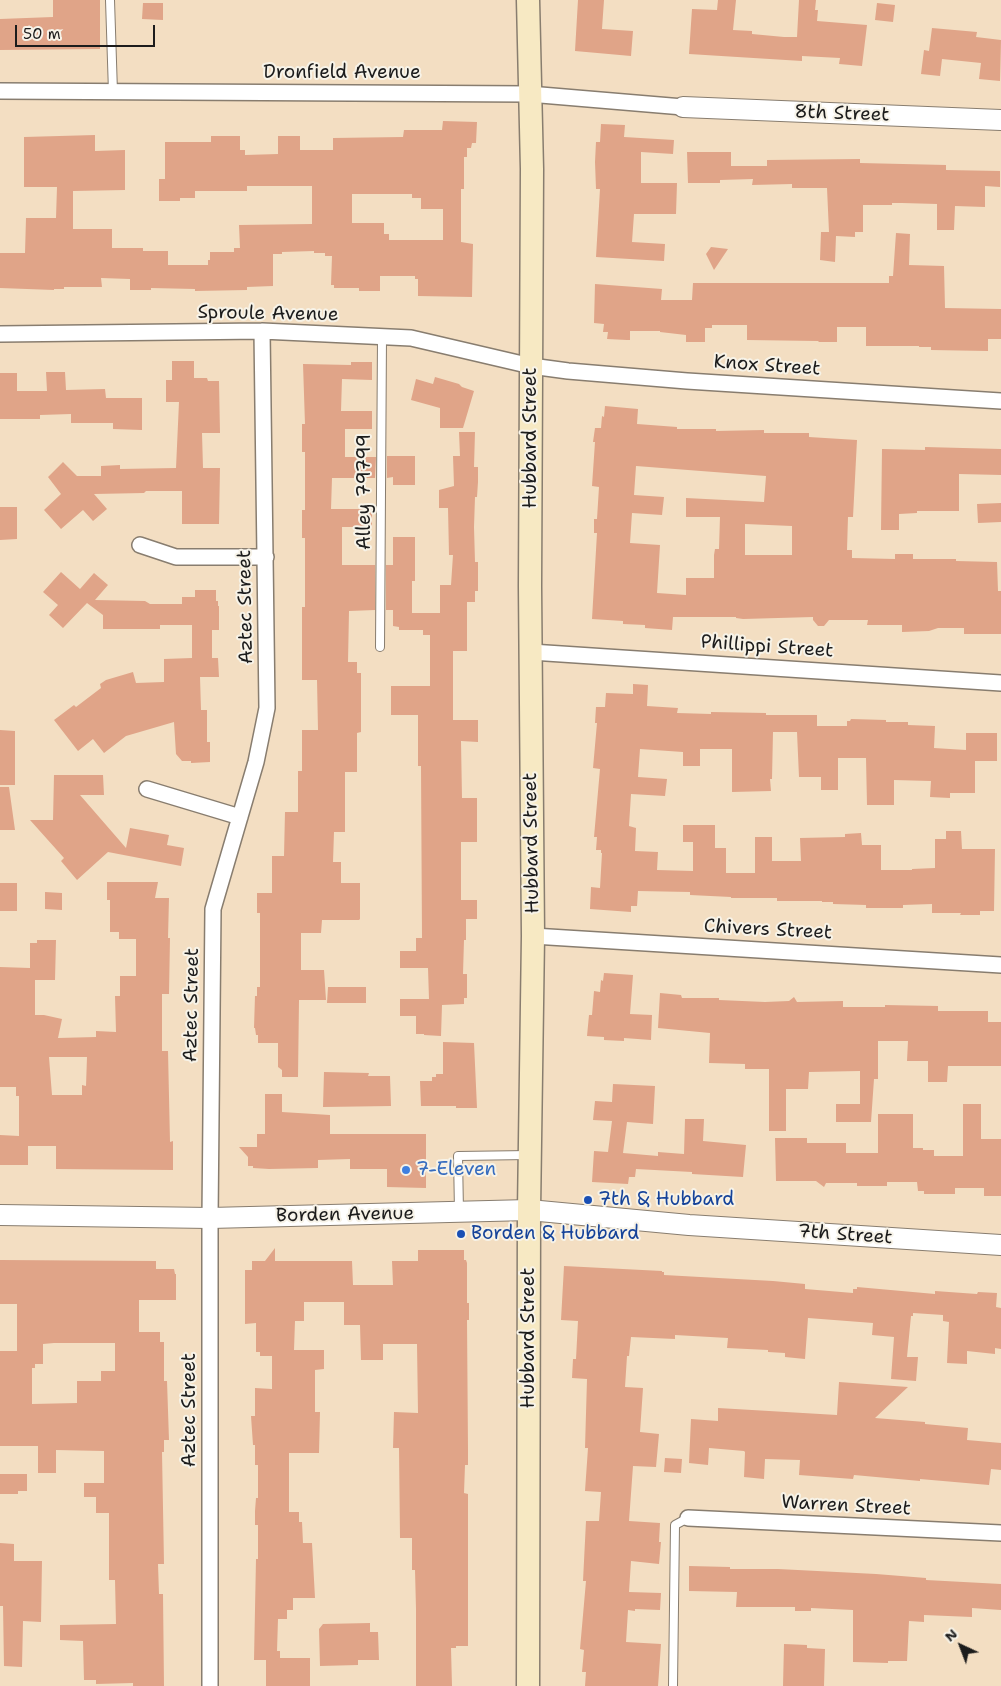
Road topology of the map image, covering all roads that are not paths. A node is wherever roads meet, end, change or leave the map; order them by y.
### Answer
1 (110, 0) edge
2 (528, 0) edge
3 (0, 91) edge
4 (113, 92) junction
5 (529, 94) junction
6 (683, 107) joint
7 (1001, 120) edge
8 (262, 331) junction
9 (0, 334) edge
10 (382, 337) junction
11 (531, 366) junction
12 (1001, 401) edge
13 (140, 545) dead end
14 (266, 557) junction
15 (380, 646) dead end
16 (530, 652) junction
17 (1001, 683) edge
18 (148, 789) dead end
19 (240, 817) junction
20 (533, 936) junction
21 (1001, 964) edge
22 (530, 1155) junction
23 (530, 1210) junction
24 (459, 1212) junction
25 (0, 1215) edge
26 (210, 1218) junction
27 (689, 1225) joint
28 (1001, 1245) edge
29 (688, 1518) joint
30 (1001, 1533) edge
31 (210, 1686) edge
32 (528, 1686) edge
33 (673, 1686) edge

1 - 4 lane
2 - 5 main road, Hubbard Street
3 - 4 street, Dronfield Avenue
4 - 5 street, Dronfield Avenue
5 - 6 street, Dronfield Avenue
5 - 11 main road, Hubbard Street
6 - 7 street, 8th Street
8 - 9 street, Sproule Avenue
8 - 10 street, Sproule Avenue
8 - 14 street, Aztec Street
10 - 11 street, Sproule Avenue
10 - 15 lane, Alley 79799
11 - 12 street, Knox Street
11 - 16 main road, Hubbard Street
13 - 14 street
14 - 19 street, Aztec Street
16 - 17 street, Phillippi Street
16 - 20 main road, Hubbard Street
18 - 19 street
19 - 26 street, Aztec Street
20 - 21 street, Chivers Street
20 - 22 main road, Hubbard Street
22 - 23 main road, Hubbard Street
22 - 24 lane
23 - 24 street, Borden Avenue
23 - 27 street, Borden Avenue
23 - 32 main road, Hubbard Street
24 - 26 street, Borden Avenue
25 - 26 street, Borden Avenue
26 - 31 street, Aztec Street
27 - 28 street, 7th Street
29 - 30 street, Warren Street
29 - 33 lane

